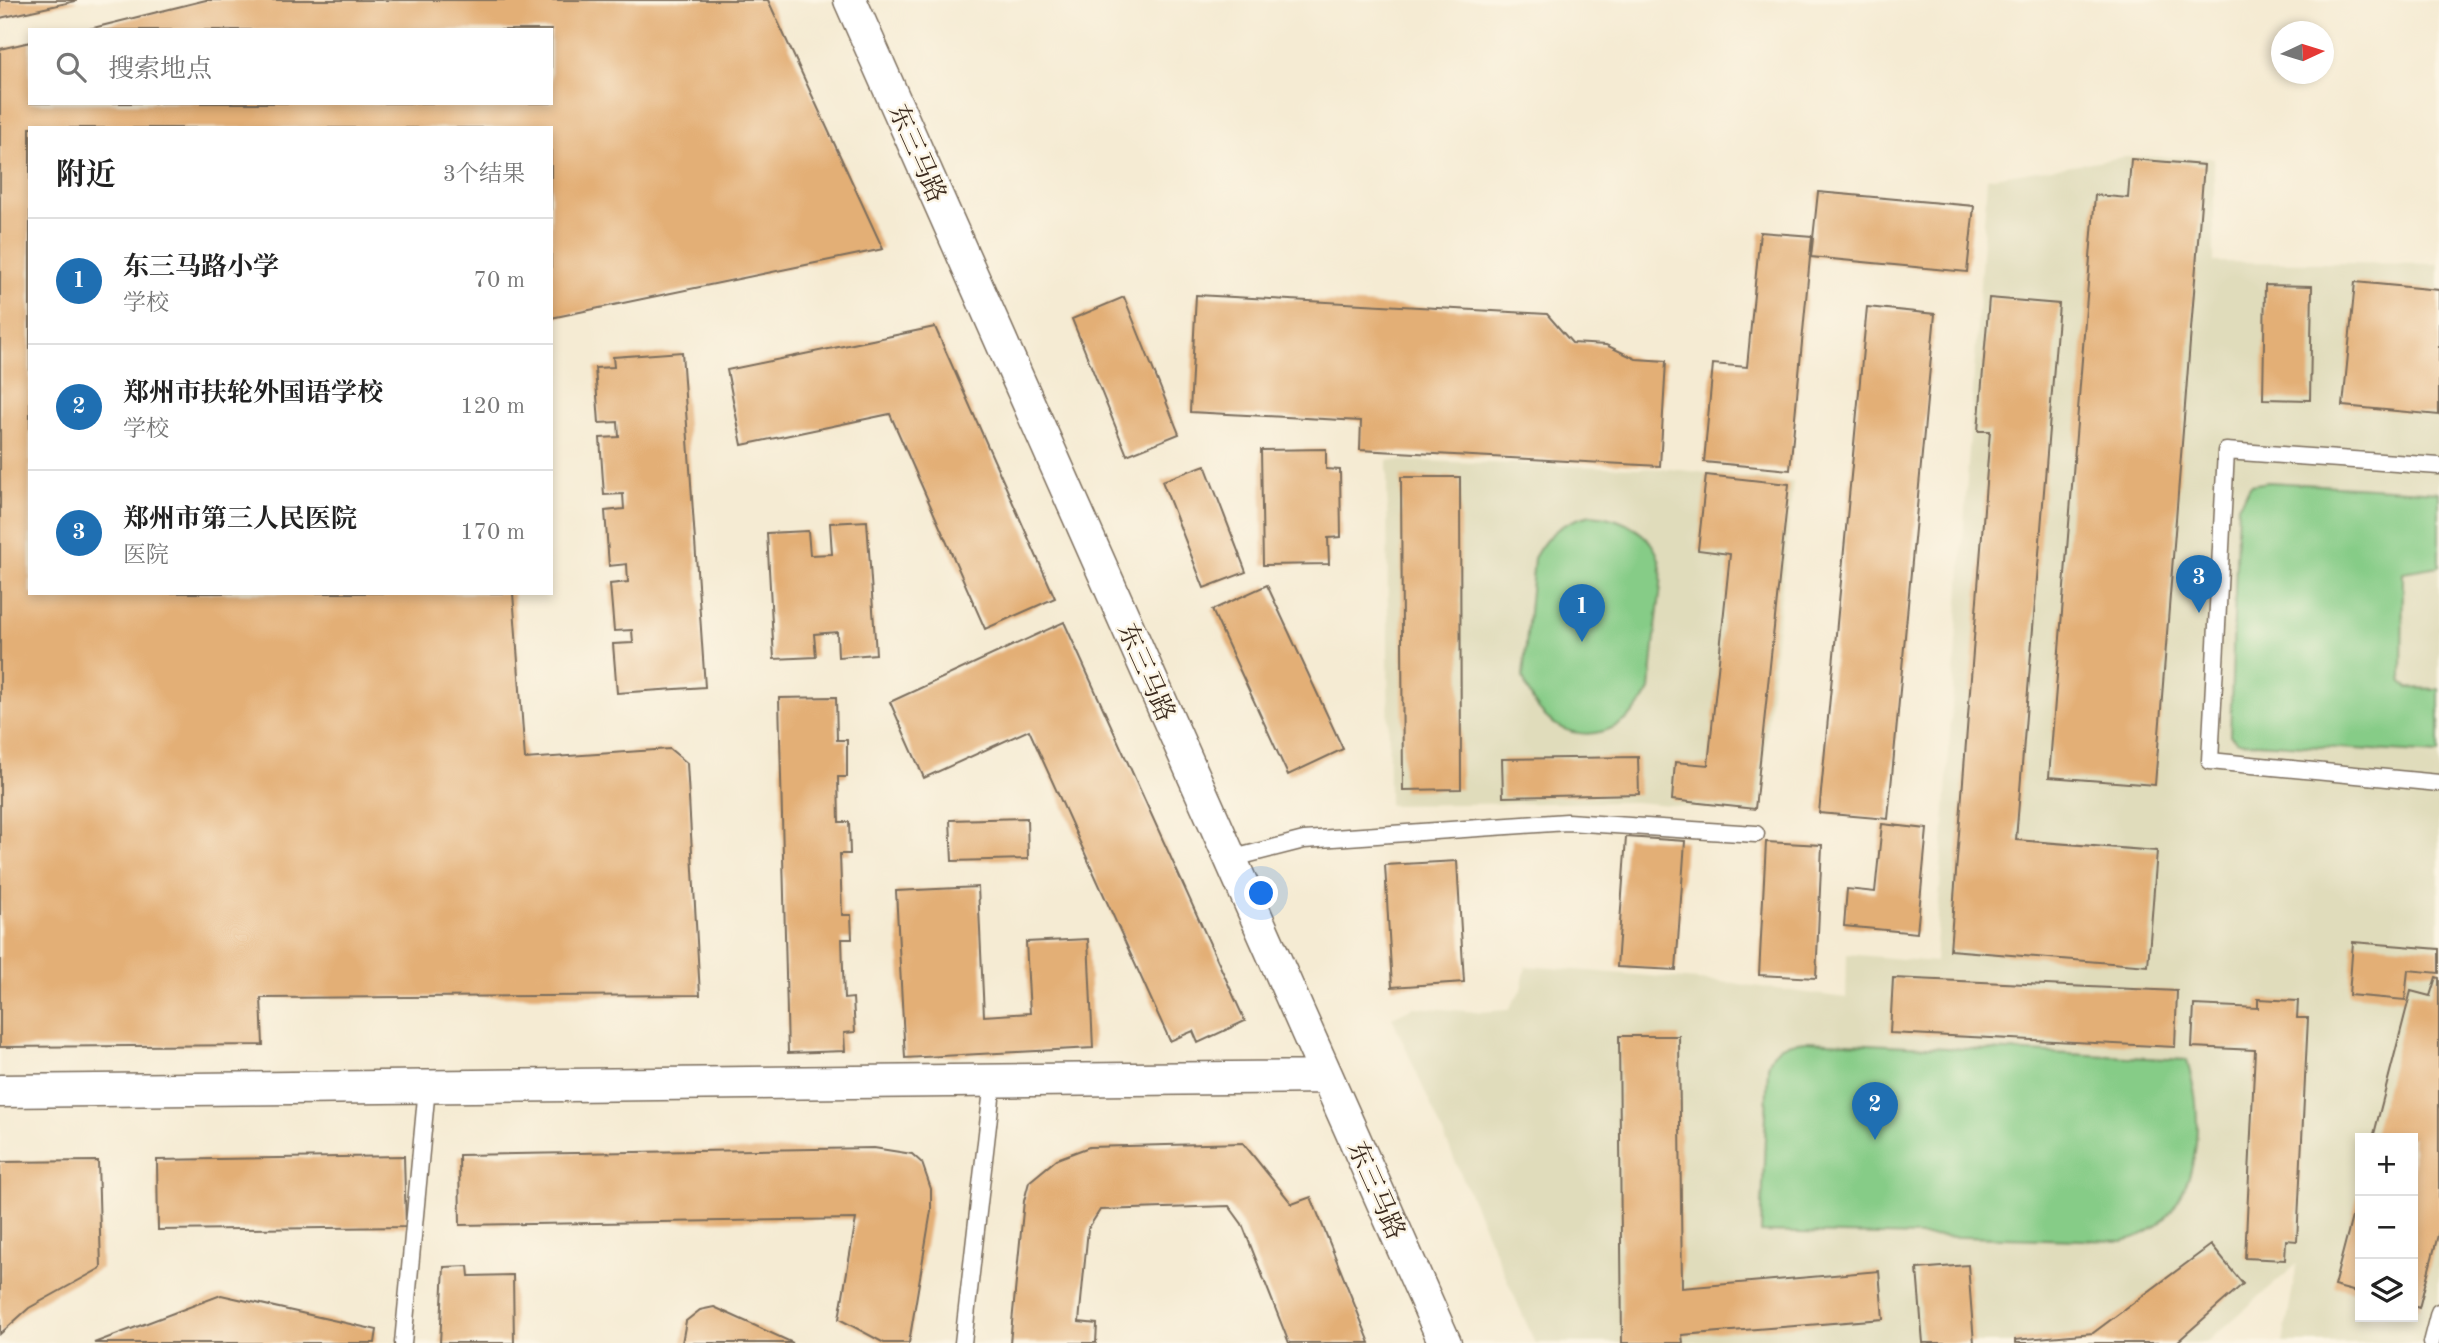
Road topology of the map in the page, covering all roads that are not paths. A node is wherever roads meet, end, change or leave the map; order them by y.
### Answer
1 (850, 0) edge
2 (2439, 466) edge
3 (2439, 783) edge
4 (1756, 834) dead end
5 (1230, 859) junction
6 (1327, 1077) junction
7 (993, 1081) junction
8 (427, 1087) junction
9 (0, 1091) edge
10 (2439, 1312) edge
11 (403, 1343) edge
12 (963, 1343) edge
13 (1445, 1343) edge
14 (2431, 1343) edge

1 - 5 street, 东三马路
2 - 3 lane
4 - 5 lane
5 - 6 street, 东三马路
6 - 7 street
6 - 13 street, 东三马路
7 - 8 street
7 - 12 lane
8 - 9 street
8 - 11 lane
10 - 14 lane

